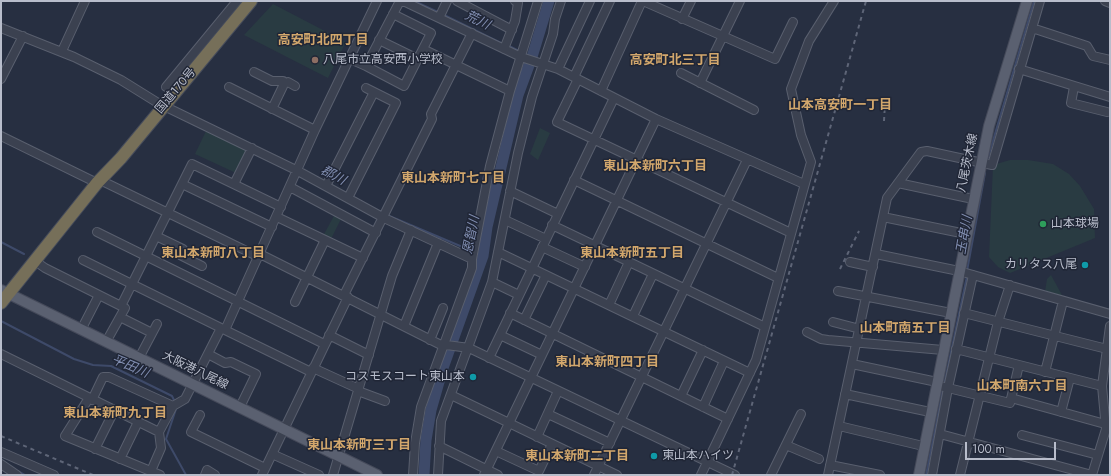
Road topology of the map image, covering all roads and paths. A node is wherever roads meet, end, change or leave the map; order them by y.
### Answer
1 (85, 1) edge
2 (237, 1) edge
3 (242, 1) edge
4 (251, 1) edge
5 (257, 1) edge
6 (377, 1) edge
7 (400, 1) edge
8 (403, 1) edge
9 (447, 1) edge
10 (457, 1) edge
11 (515, 1) edge
12 (538, 1) edge
13 (560, 1) edge
14 (590, 1) edge
15 (610, 1) edge
16 (644, 1) edge
17 (691, 1) edge
18 (740, 1) edge
19 (834, 1) edge
20 (1027, 1) edge
21 (1040, 1) edge
22 (1105, 1) edge
23 (1110, 3) edge
24 (393, 14) junction
25 (440, 15) junction
26 (682, 19) junction
27 (793, 22) dead end
28 (1, 28) edge
29 (1032, 28) junction
30 (512, 30) junction
31 (472, 33) junction
32 (23, 36) junction
33 (218, 36) junction
34 (723, 37) junction
35 (379, 40) junction
36 (505, 46) junction
37 (423, 49) junction
38 (62, 51) junction
39 (522, 54) junction
40 (350, 59) junction
41 (418, 59) junction
42 (1110, 60) edge
43 (456, 65) junction
44 (542, 65) junction
45 (366, 66) junction
46 (558, 69) junction
47 (1018, 69) junction
48 (254, 72) dead end
49 (680, 73) dead end
50 (576, 78) junction
51 (1, 79) edge
52 (700, 83) junction
53 (284, 84) junction
54 (295, 86) dead end
55 (166, 87) dead end
56 (229, 87) dead end
57 (1074, 87) junction
58 (366, 88) dead end
59 (510, 91) junction
60 (601, 91) junction
61 (374, 92) junction
62 (179, 97) dead end
63 (1110, 97) edge
64 (614, 98) junction
65 (161, 105) junction
66 (272, 109) junction
67 (754, 110) dead end
68 (1107, 112) dead end
69 (656, 119) junction
70 (315, 130) junction
71 (1, 136) edge
72 (593, 141) junction
73 (252, 148) junction
74 (747, 160) junction
75 (636, 161) junction
76 (985, 164) junction
77 (299, 168) junction
78 (574, 180) junction
79 (98, 182) junction
80 (328, 183) junction
81 (898, 183) junction
82 (182, 184) junction
83 (234, 184) junction
84 (804, 184) junction
85 (290, 187) junction
86 (510, 192) junction
87 (349, 196) junction
88 (973, 199) junction
89 (617, 201) junction
90 (726, 204) junction
91 (281, 207) junction
92 (168, 214) junction
93 (558, 214) junction
94 (385, 215) junction
95 (277, 217) junction
96 (882, 217) junction
97 (505, 220) junction
98 (552, 225) junction
99 (272, 227) junction
100 (411, 230) junction
101 (97, 232) dead end
102 (376, 233) junction
103 (790, 233) junction
104 (966, 234) junction
105 (156, 236) junction
106 (325, 240) junction
107 (438, 243) junction
108 (544, 243) junction
109 (706, 244) junction
110 (595, 246) junction
111 (498, 252) junction
112 (876, 254) junction
113 (145, 255) junction
114 (259, 255) junction
115 (473, 255) junction
116 (363, 258) junction
117 (83, 260) dead end
118 (35, 261) junction
119 (629, 262) junction
120 (850, 262) dead end
121 (202, 266) dead end
122 (585, 267) junction
123 (873, 267) junction
124 (532, 268) junction
125 (966, 273) junction
126 (653, 274) junction
127 (546, 275) junction
128 (307, 277) junction
129 (778, 278) junction
130 (492, 282) junction
131 (131, 283) junction
132 (1010, 285) junction
133 (574, 288) junction
134 (684, 289) junction
135 (838, 290) dead end
136 (99, 295) junction
137 (519, 295) junction
138 (4, 296) edge
139 (346, 296) junction
140 (867, 297) junction
141 (239, 301) junction
142 (1063, 301) junction
143 (294, 302) dead end
144 (609, 304) junction
145 (121, 306) junction
146 (443, 308) dead end
147 (510, 313) junction
148 (964, 313) junction
149 (380, 314) junction
150 (951, 314) junction
151 (1110, 314) edge
152 (633, 316) junction
153 (120, 317) junction
154 (524, 320) junction
155 (833, 322) dead end
156 (998, 322) junction
157 (157, 324) dead end
158 (404, 326) junction
159 (1110, 326) edge
160 (765, 327) junction
161 (223, 329) junction
162 (860, 329) junction
163 (81, 330) junction
164 (663, 331) junction
165 (807, 332) dead end
166 (152, 333) junction
167 (552, 333) junction
168 (329, 335) junction
169 (500, 335) junction
170 (1054, 335) junction
171 (430, 340) junction
172 (106, 342) junction
173 (857, 342) junction
174 (324, 344) junction
175 (444, 345) junction
176 (469, 348) junction
177 (956, 349) junction
178 (1107, 349) junction
179 (703, 350) junction
180 (944, 350) junction
181 (1, 354) edge
182 (208, 354) junction
183 (368, 355) junction
184 (542, 355) junction
185 (139, 358) junction
186 (489, 358) junction
187 (990, 358) junction
188 (724, 361) junction
189 (852, 364) junction
190 (1019, 365) junction
191 (312, 370) junction
192 (1046, 372) junction
193 (750, 373) junction
194 (642, 376) junction
195 (531, 378) junction
196 (1070, 378) junction
197 (193, 385) junction
198 (941, 386) junction
199 (1102, 386) junction
200 (358, 390) junction
201 (558, 391) junction
202 (845, 394) junction
203 (451, 396) junction
204 (681, 396) junction
205 (980, 396) junction
206 (1011, 398) junction
207 (90, 399) junction
208 (385, 401) dead end
209 (175, 405) junction
210 (240, 407) junction
211 (703, 407) junction
212 (114, 411) junction
213 (930, 412) junction
214 (1061, 412) junction
215 (548, 414) junction
216 (801, 414) dead end
217 (200, 415) dead end
218 (728, 419) junction
219 (620, 421) junction
220 (138, 422) junction
221 (510, 424) junction
222 (1105, 424) junction
223 (838, 426) junction
224 (285, 429) junction
225 (159, 432) junction
226 (940, 434) junction
227 (1022, 435) dead end
228 (537, 437) junction
229 (969, 441) junction
230 (610, 443) junction
231 (552, 444) junction
232 (786, 445) junction
233 (439, 446) junction
234 (923, 446) junction
235 (96, 449) junction
236 (496, 451) junction
237 (1, 452) edge
238 (272, 454) junction
239 (1098, 455) junction
240 (338, 456) junction
241 (120, 459) junction
242 (820, 460) dead end
243 (708, 462) junction
244 (1, 464) edge
245 (830, 465) junction
246 (598, 466) junction
247 (151, 471) junction
248 (264, 472) edge
249 (486, 472) edge
250 (16, 475) edge
251 (53, 475) edge
252 (160, 475) edge
253 (205, 475) edge
254 (215, 475) edge
255 (319, 475) edge
256 (333, 475) edge
257 (377, 475) edge
258 (413, 475) edge
259 (438, 475) edge
260 (498, 475) edge
261 (594, 475) edge
262 (617, 475) edge
263 (701, 475) edge
264 (735, 475) edge
265 (771, 475) edge
266 (828, 475) edge
267 (880, 475) edge
268 (919, 475) edge
269 (932, 475) edge
270 (960, 475) edge
271 (1092, 475) edge

1 - 38 street
2 - 33 street
3 - 33 highway, 国道170号
4 - 33 highway, 国道170号
5 - 33 street
6 - 40 street
7 - 24 street
8 - 25 street
9 - 25 street
10 - 30 street
11 - 30 street
12 - 39 street
13 - 44 street
14 - 46 street
15 - 50 street
16 - 26 street
16 - 60 street
17 - 26 street
18 - 34 street
19 - 84 street
20 - 76 main road, 八尾茨木線
21 - 29 street
22 - 23 street
24 - 35 street
24 - 37 street
25 - 31 street
26 - 34 street
27 - 34 street
28 - 32 street
29 - 42 street
29 - 47 street
30 - 36 street
31 - 36 street
31 - 43 street
32 - 38 street
32 - 51 street
33 - 55 street
33 - 62 street
33 - 65 highway, 国道170号
34 - 52 street
35 - 41 street
35 - 45 street
36 - 39 street
37 - 41 street
37 - 43 street
38 - 65 street
39 - 44 street
39 - 59 street
40 - 45 street
40 - 70 street
41 - 45 street
43 - 59 street
43 - 94 street
44 - 46 street
44 - 86 street
46 - 50 street
47 - 57 street
47 - 76 street
48 - 53 street
49 - 52 street
50 - 60 street
50 - 72 street
52 - 67 street
53 - 54 street
53 - 66 street
56 - 66 street
57 - 63 street
57 - 68 street
58 - 61 street
59 - 115 street
60 - 64 street
61 - 80 street
61 - 87 street
64 - 69 street
64 - 72 street
65 - 73 street
65 - 79 highway, 国道170号
66 - 70 street
69 - 74 street
69 - 75 street
70 - 77 street
71 - 79 street
72 - 75 street
72 - 78 street
73 - 77 street
73 - 83 street
74 - 84 street
74 - 90 street
75 - 89 street
75 - 90 street
76 - 81 street
76 - 88 main road, 八尾茨木線
77 - 80 street
77 - 85 street
78 - 89 street
78 - 93 street
79 - 92 street
79 - 118 highway, 国道170号
80 - 87 street
81 - 88 street
81 - 96 street
82 - 83 street
82 - 92 street
82 - 99 street
83 - 91 street
84 - 103 street
85 - 91 street
85 - 102 street
86 - 93 street
86 - 97 street
87 - 94 street
88 - 104 main road, 八尾茨木線
89 - 109 street
89 - 110 street
90 - 103 street
90 - 109 street
91 - 95 street
92 - 105 street
92 - 114 street
93 - 98 street
94 - 100 street
94 - 102 street
95 - 99 street
95 - 106 street
96 - 104 street
96 - 112 street
97 - 108 street
97 - 111 street
98 - 108 street
98 - 110 street
99 - 114 street
100 - 107 street
100 - 149 street
101 - 113 street
102 - 116 street
103 - 129 street
104 - 125 main road, 八尾茨木線
105 - 113 street
105 - 121 street
106 - 116 street
106 - 128 street
107 - 115 street
107 - 158 street
108 - 122 street
108 - 124 street
109 - 129 street
109 - 134 street
110 - 119 street
110 - 122 street
111 - 124 street
111 - 130 street
112 - 123 street
112 - 125 street
113 - 131 street
113 - 141 street
114 - 128 street
114 - 141 street
115 - 175 street
116 - 139 street
117 - 131 street
118 - 136 street
118 - 138 highway, 国道170号
119 - 126 street
119 - 144 street
120 - 123 street
122 - 133 street
123 - 140 street
124 - 127 street
124 - 137 street
125 - 132 street
125 - 148 street
125 - 150 main road, 八尾茨木線
126 - 134 street
126 - 152 street
127 - 133 street
127 - 154 street
128 - 139 street
128 - 143 street
129 - 160 street
130 - 137 street
130 - 176 street
131 - 145 street
131 - 161 street
132 - 142 street
132 - 156 street
133 - 144 street
133 - 167 street
134 - 160 street
134 - 164 street
135 - 140 street
136 - 145 street
136 - 163 street
137 - 147 street
138 - 163 main road, 大阪港八尾線
139 - 149 street
139 - 168 street
140 - 150 street
140 - 162 street
141 - 161 street
141 - 174 street
142 - 151 street
142 - 170 street
144 - 152 street
145 - 153 street
146 - 171 street
147 - 154 street
147 - 169 street
148 - 156 street
148 - 177 street
149 - 158 street
149 - 183 street
150 - 180 main road, 八尾茨木線
152 - 164 street
153 - 166 street
153 - 172 street
154 - 167 street
155 - 162 street
156 - 170 street
156 - 187 street
157 - 166 street
158 - 171 street
159 - 178 street
160 - 193 street
161 - 182 street
161 - 191 street
162 - 173 street
163 - 172 main road, 大阪港八尾線
164 - 179 street
164 - 194 street
165 - 173 street
166 - 185 street
167 - 184 street
167 - 194 street
168 - 174 street
168 - 183 street
169 - 184 street
169 - 186 street
170 - 178 street
170 - 192 street
171 - 175 street
172 - 185 main road, 大阪港八尾線
173 - 180 street
173 - 189 street
174 - 191 street
175 - 176 street
175 - 258 street
176 - 186 street
176 - 203 street
177 - 187 street
177 - 198 street
178 - 199 street
179 - 188 street
179 - 204 street
180 - 198 main road, 八尾茨木線
181 - 207 street
182 - 197 street
182 - 210 street
183 - 200 street
184 - 195 street
185 - 197 main road, 大阪港八尾線
186 - 195 street
187 - 190 street
187 - 205 street
188 - 193 street
188 - 211 street
189 - 198 street
189 - 202 street
190 - 192 street
190 - 206 street
191 - 200 street
191 - 224 street
192 - 196 street
193 - 218 street
194 - 204 street
194 - 219 street
195 - 201 street
195 - 221 street
196 - 199 street
196 - 214 street
197 - 209 street
197 - 210 main road, 大阪港八尾線
198 - 205 street
198 - 213 main road, 八尾茨木線
198 - 226 street
199 - 222 street
200 - 208 street
200 - 240 street
201 - 215 street
201 - 219 street
202 - 213 street
202 - 223 street
203 - 221 street
203 - 233 street
204 - 211 street
205 - 206 street
205 - 229 street
206 - 214 street
207 - 209 street
207 - 212 street
207 - 235 street
209 - 225 street
210 - 224 main road, 大阪港八尾線
211 - 218 street
212 - 220 street
212 - 235 street
213 - 234 main road, 八尾茨木線
214 - 222 street
215 - 228 street
215 - 230 street
216 - 232 street
217 - 248 street
218 - 243 street
219 - 230 street
219 - 243 street
220 - 225 street
220 - 241 street
221 - 228 street
221 - 236 street
222 - 239 street
223 - 234 street
223 - 245 street
224 - 238 street
224 - 240 main road, 大阪港八尾線
225 - 247 street
226 - 229 street
226 - 269 street
227 - 239 street
228 - 231 street
229 - 270 street
229 - 271 street
230 - 246 street
231 - 236 street
231 - 246 street
232 - 242 street
232 - 265 street
233 - 249 street
233 - 259 street
234 - 268 main road, 八尾茨木線
235 - 241 street
236 - 249 street
237 - 251 street
238 - 248 street
238 - 255 street
239 - 271 street
240 - 256 street
240 - 257 main road, 大阪港八尾線
241 - 247 street
243 - 263 street
243 - 264 street
244 - 250 street
245 - 266 street
245 - 267 street
246 - 261 street
246 - 262 street
247 - 252 street
249 - 260 street
253 - 254 street

